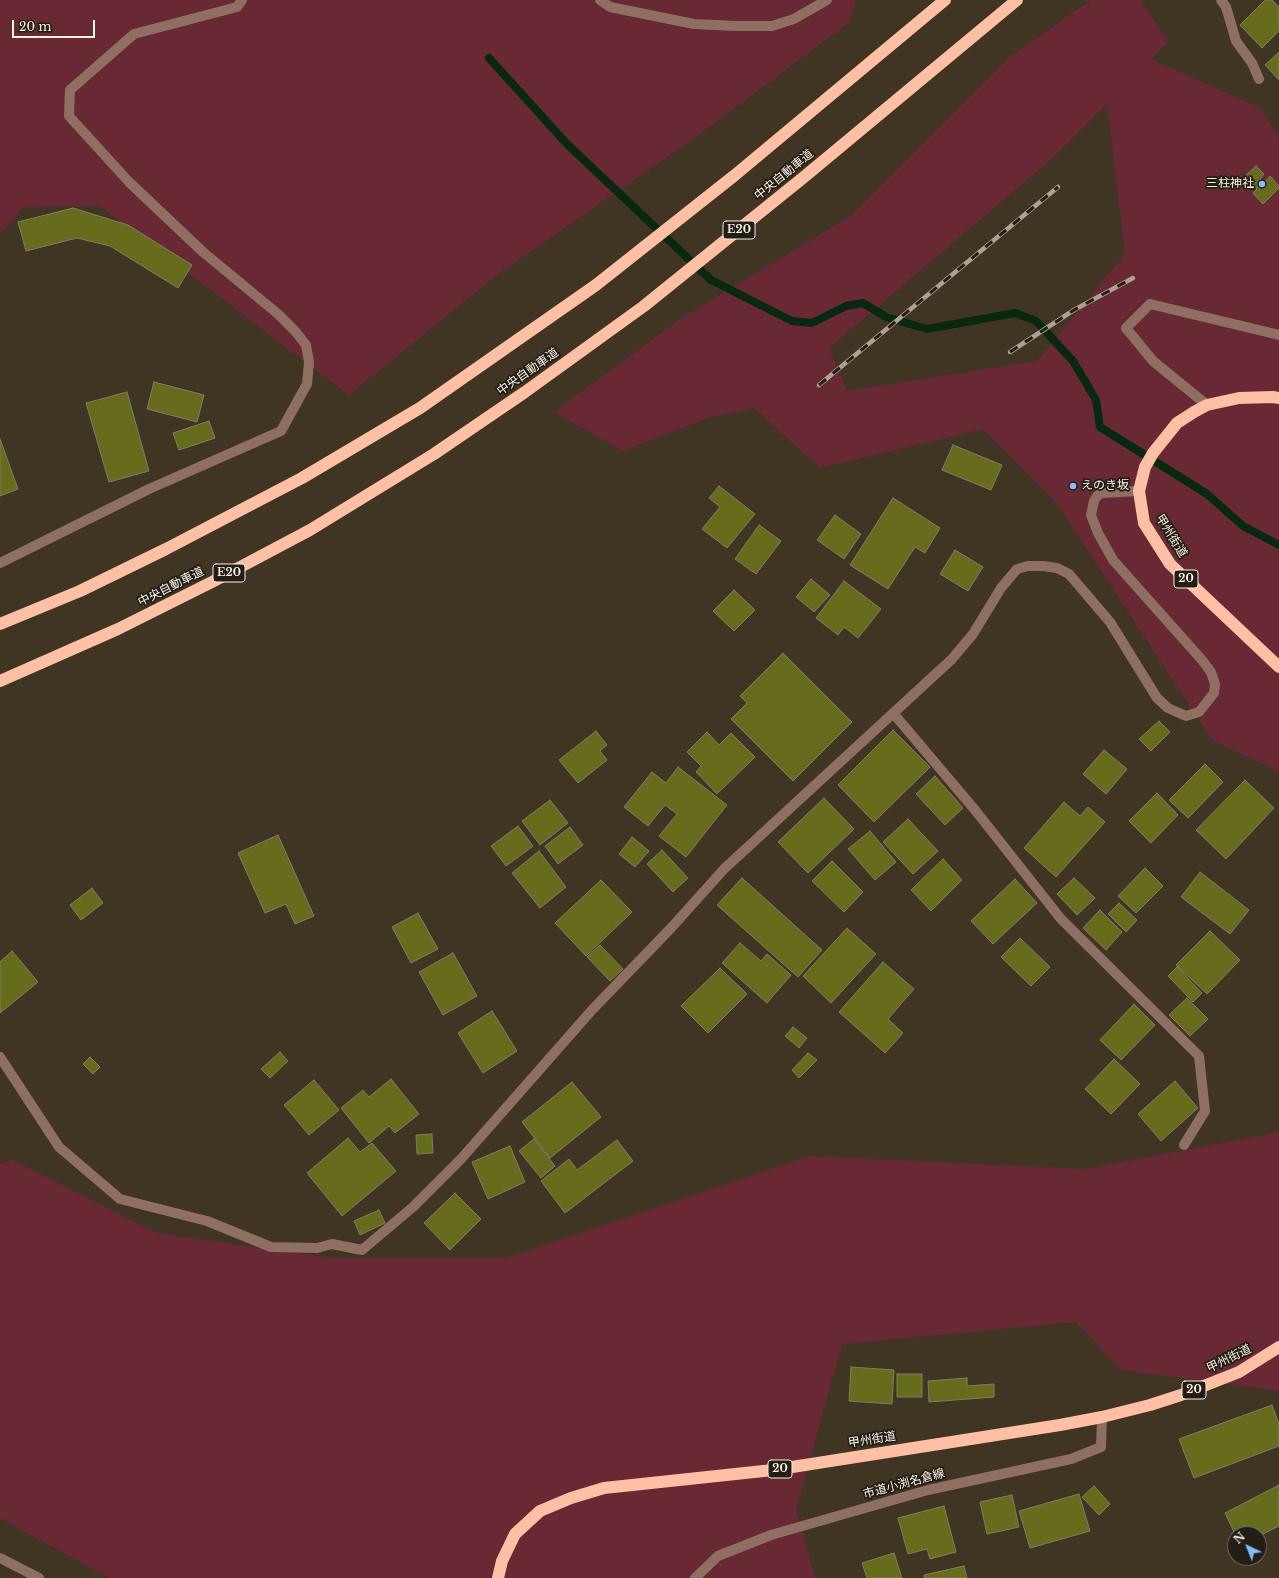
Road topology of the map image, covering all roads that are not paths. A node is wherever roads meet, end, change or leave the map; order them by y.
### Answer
1 (242, 0) edge
2 (600, 0) edge
3 (827, 0) edge
4 (945, 0) edge
5 (1017, 0) edge
6 (1221, 0) edge
7 (1259, 79) dead end
8 (1279, 335) edge
9 (1279, 398) edge
10 (1207, 405) junction
11 (1139, 491) junction
12 (0, 562) edge
13 (0, 624) edge
14 (1279, 667) edge
15 (0, 681) edge
16 (892, 713) junction
17 (0, 1057) edge
18 (1184, 1145) dead end
19 (1279, 1347) edge
20 (1102, 1416) junction
21 (0, 1558) edge
22 (39, 1578) edge
23 (498, 1578) edge
24 (695, 1578) edge

1 - 12 street
2 - 3 street
4 - 13 highway
5 - 15 highway, 中央自動車道 / E20
6 - 7 street
8 - 10 street
9 - 10 highway, 甲州街道 / 20
10 - 11 highway, 甲州街道 / 20
11 - 14 highway, 甲州街道 / 20
11 - 16 street
16 - 17 street
16 - 18 street
19 - 20 highway, 甲州街道 / 20
20 - 23 highway, 甲州街道 / 20
20 - 24 street, 市道小渕名倉線
21 - 22 street

